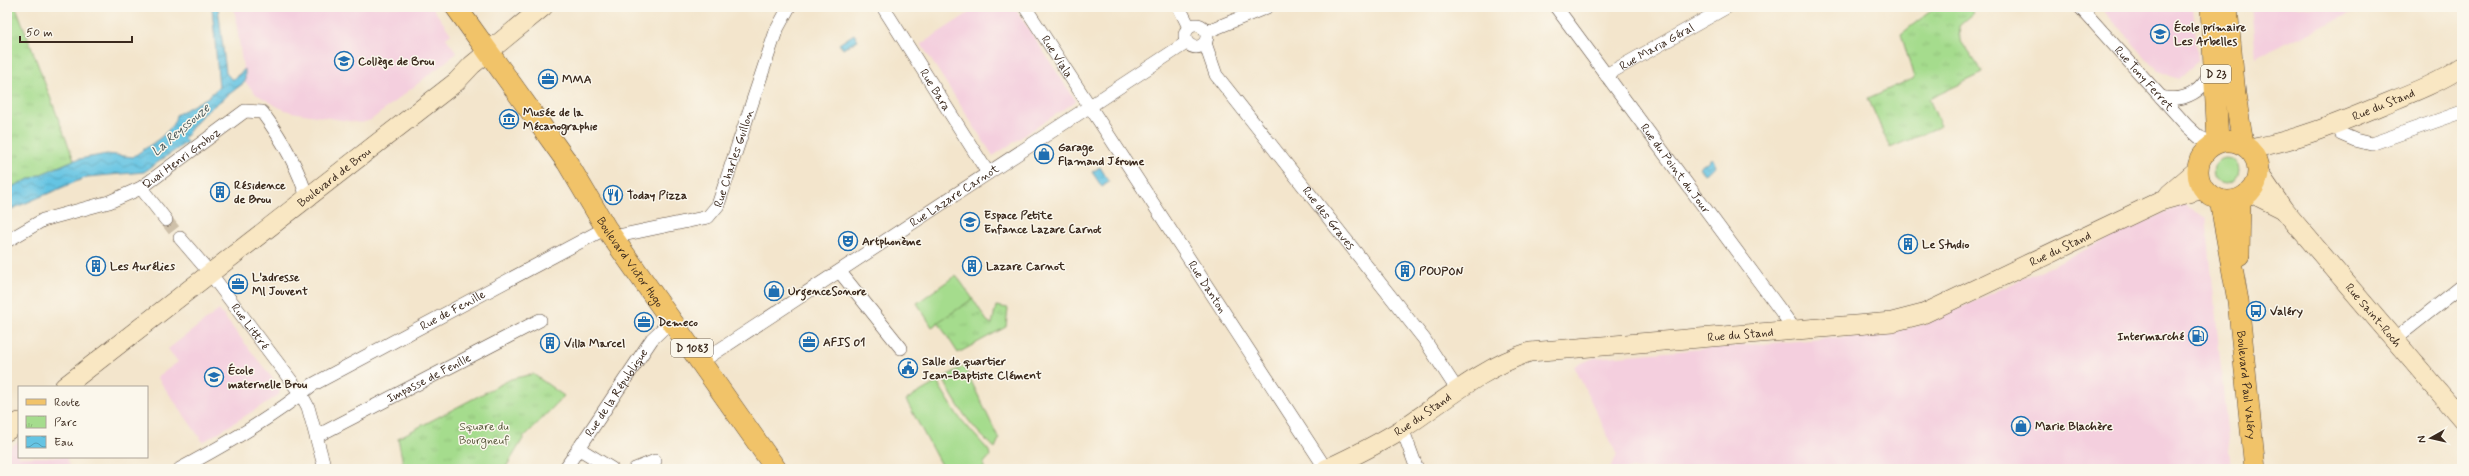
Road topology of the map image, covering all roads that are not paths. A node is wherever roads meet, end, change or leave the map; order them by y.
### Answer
1 (456, 7) edge
2 (543, 7) edge
3 (789, 7) edge
4 (883, 7) edge
5 (1026, 7) edge
6 (1179, 7) edge
7 (1267, 7) edge
8 (1556, 7) edge
9 (1727, 7) edge
10 (2080, 7) edge
11 (2210, 7) edge
12 (2227, 7) edge
13 (1189, 27) junction
14 (1206, 37) junction
15 (1186, 43) junction
16 (2214, 50) junction
17 (488, 52) junction
18 (2462, 67) edge
19 (1606, 75) junction
20 (2161, 97) junction
21 (1090, 105) junction
22 (2462, 112) edge
23 (2337, 124) junction
24 (2216, 143) junction
25 (2252, 157) junction
26 (988, 173) junction
27 (2200, 179) junction
28 (142, 188) junction
29 (2236, 197) junction
30 (307, 198) junction
31 (2284, 210) junction
32 (166, 220) tunnel mouth
33 (609, 232) junction
34 (180, 238) tunnel mouth
35 (7, 241) edge
36 (840, 272) junction
37 (210, 273) junction
38 (2462, 286) edge
39 (540, 320) dead end
40 (672, 320) junction
41 (1795, 330) junction
42 (2395, 339) junction
43 (901, 348) dead end
44 (701, 362) junction
45 (65, 386) edge
46 (1458, 391) junction
47 (301, 394) junction
48 (2462, 420) edge
49 (18, 423) edge
50 (1402, 428) junction
51 (7, 432) edge
52 (317, 436) junction
53 (578, 448) junction
54 (655, 461) dead end
55 (180, 469) edge
56 (325, 469) edge
57 (565, 469) edge
58 (612, 469) edge
59 (635, 469) edge
60 (776, 469) edge
61 (1326, 469) edge
62 (1417, 469) edge
63 (2255, 469) edge

1 - 17 main road, D 1083
2 - 17 street, Boulevard de Brou
3 - 33 street, Rue Charles Guillon
4 - 26 street, Rue Bara
5 - 21 street, Rue Viala
6 - 13 street
7 - 14 street
8 - 19 street, Rue du Point du Jour
9 - 19 street, Rue Maria Géral
10 - 20 street, Rue Tony Ferret
11 - 16 main road, D 23
12 - 25 main road, D 23
13 - 14 street
13 - 15 street
14 - 15 street
14 - 46 street, Rue des Graves
15 - 21 street, Rue Lazare Carnot
16 - 20 street
16 - 24 main road, D 23
17 - 30 street, Boulevard de Brou
17 - 33 main road, Boulevard Victor Hugo / D 1083
18 - 23 street, Rue du Stand
19 - 41 street, Rue du Point du Jour
20 - 24 street, Rue Tony Ferret
21 - 26 street, Rue Lazare Carnot
21 - 61 street, Rue Danton
22 - 23 street
23 - 25 street, Rue du Stand
24 - 25 main road
24 - 27 main road
25 - 29 main road
25 - 31 street, Rue Saint-Roch
26 - 36 street, Rue Lazare Carnot
27 - 29 main road
27 - 41 street, Rue du Stand
28 - 30 street, Quai Henri Groboz
28 - 32 street
28 - 35 street, Quai Henri Groboz
29 - 31 street, Rue Saint-Roch
29 - 63 main road, Boulevard Paul Valéry
30 - 37 street, Boulevard de Brou
31 - 42 street, Rue Saint-Roch
33 - 40 main road, Boulevard Victor Hugo / D 1083
33 - 47 street, Rue de Fenille
34 - 37 street, Rue Littré
36 - 43 street
36 - 44 street, Rue Lazare Carnot
37 - 45 street, Boulevard de Brou
37 - 47 street, Rue Littré
38 - 42 street
39 - 52 street, Impasse de Fenille
40 - 44 main road, Boulevard Victor Hugo / D 1083
40 - 53 street, Rue de la République
41 - 46 street, Rue du Stand
42 - 48 street, Rue Saint-Roch
44 - 60 main road, Boulevard Victor Hugo / D 1083
46 - 50 street, Rue du Stand
47 - 52 street, Rue Littré
47 - 55 street, Rue de Fenille
49 - 51 street
50 - 61 street, Rue du Stand
50 - 62 street
52 - 56 street, Rue Littré
53 - 57 street, Rue de la République
53 - 58 street
54 - 59 street

